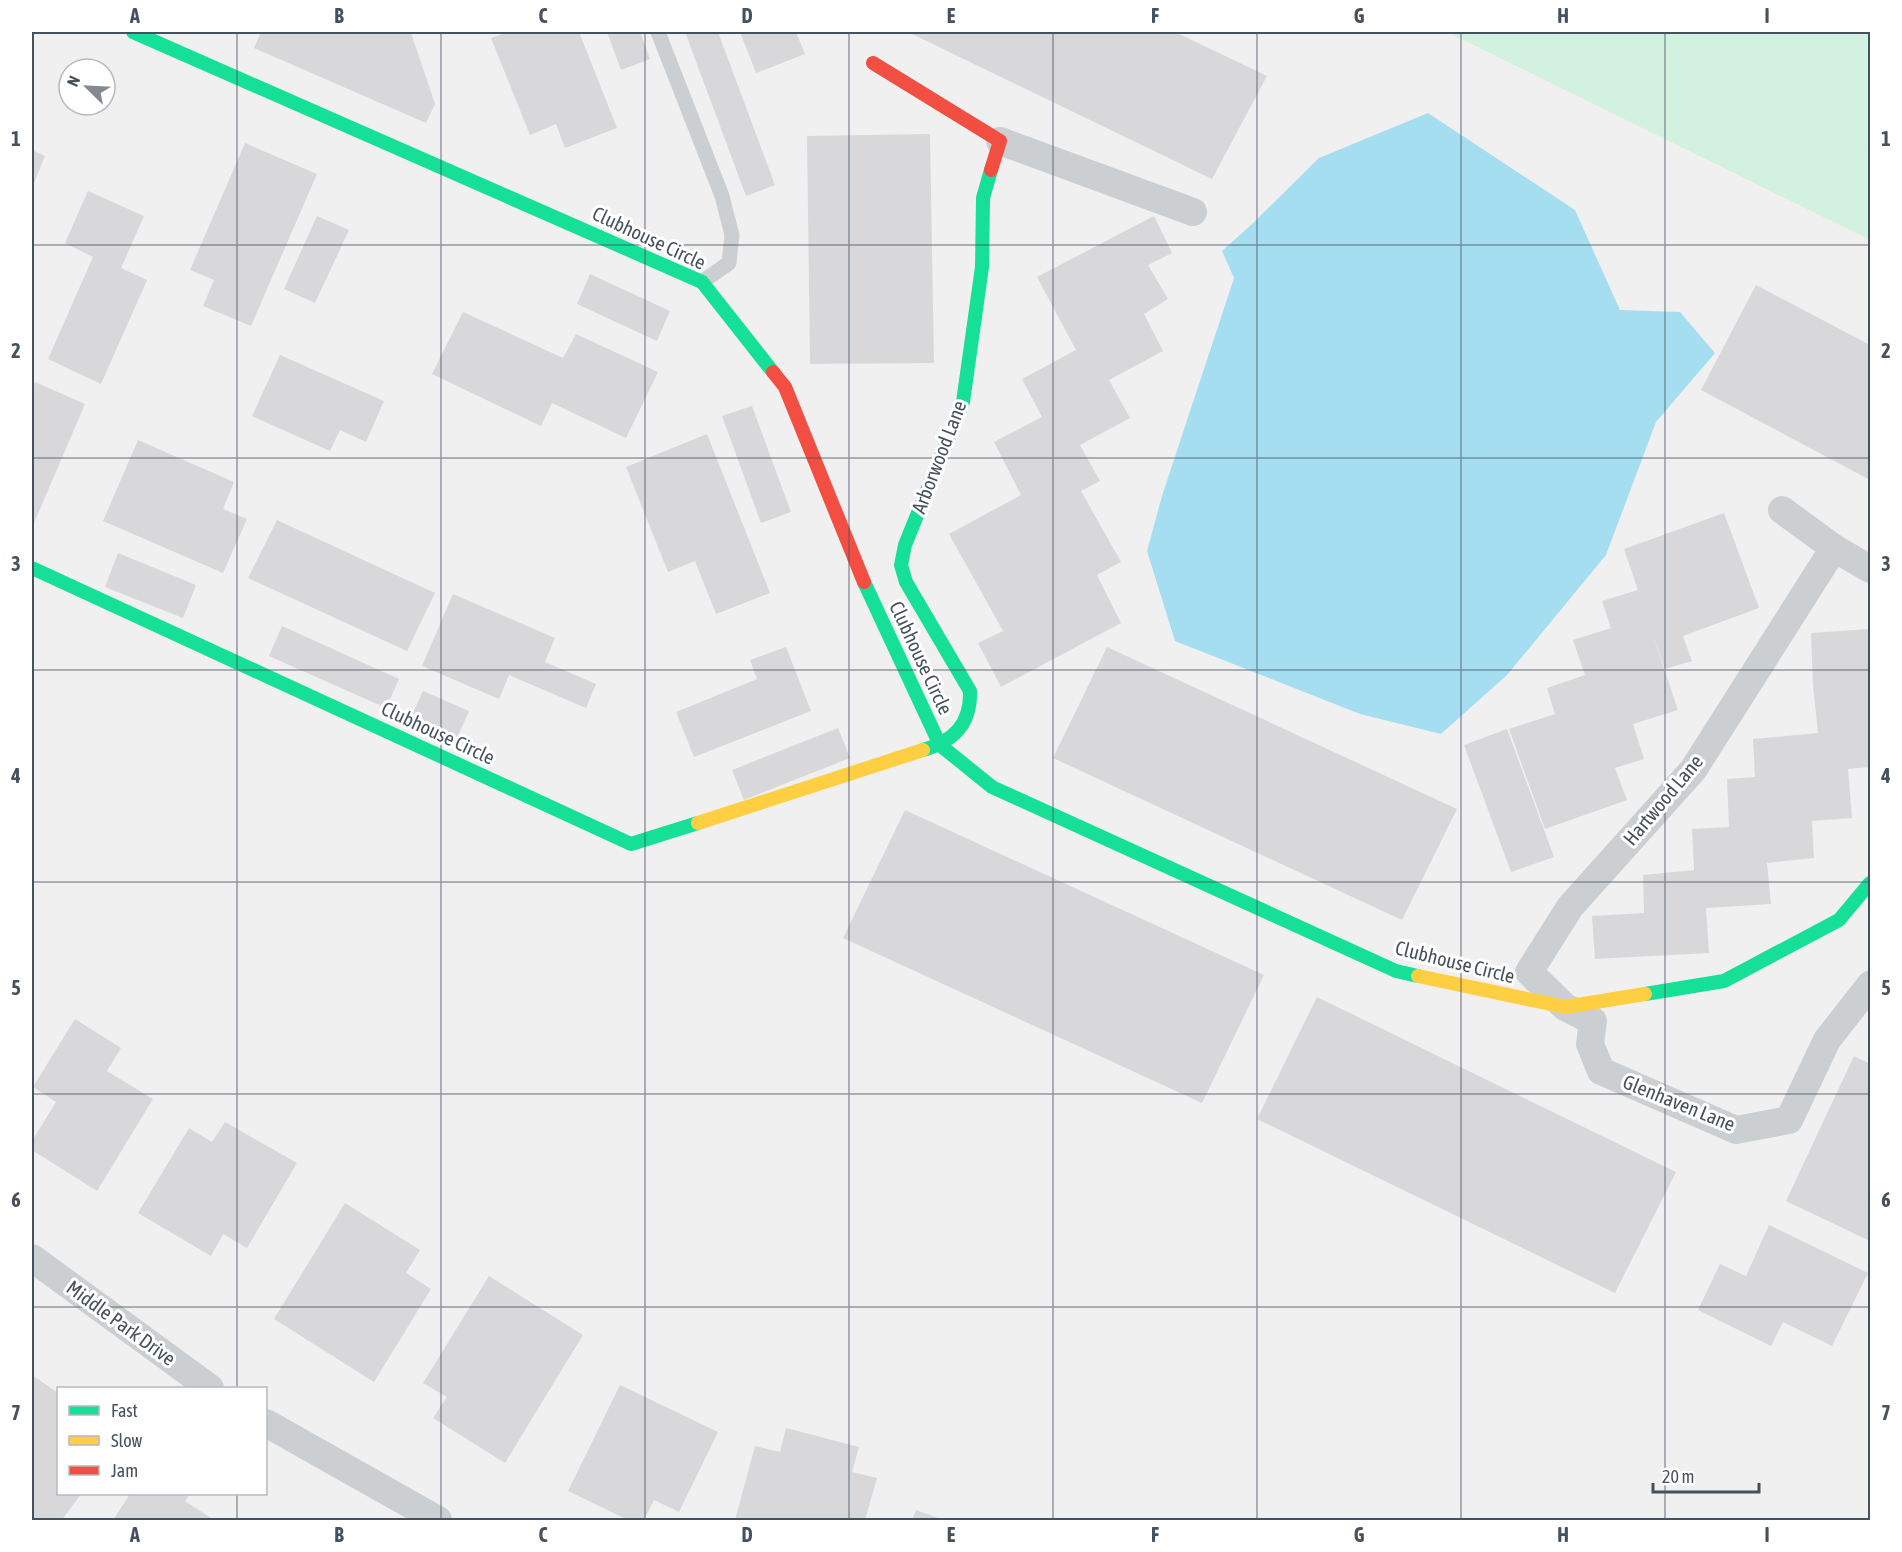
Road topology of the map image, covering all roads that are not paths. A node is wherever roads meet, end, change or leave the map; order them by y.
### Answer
1 (133, 32) edge
2 (658, 32) edge
3 (873, 63) dead end
4 (1000, 141) junction
5 (1193, 212) dead end
6 (702, 282) junction
7 (1782, 510) dead end
8 (1834, 548) junction
9 (32, 568) edge
10 (1870, 568) edge
11 (940, 745) junction
12 (1870, 883) edge
13 (1870, 985) edge
14 (1565, 1007) junction
15 (32, 1258) edge
16 (207, 1387) edge
17 (267, 1424) edge
18 (438, 1521) edge

1 - 6 street, Clubhouse Circle
2 - 6 lane
3 - 4 street
4 - 5 street
4 - 11 street, Arborwood Lane
6 - 11 street, Clubhouse Circle
7 - 8 street
8 - 10 street
8 - 14 street, Hartwood Lane
9 - 11 street, Clubhouse Circle
11 - 14 street, Clubhouse Circle
12 - 14 street, Clubhouse Circle
13 - 14 street, Glenhaven Lane
15 - 16 street, Middle Park Drive
17 - 18 street

